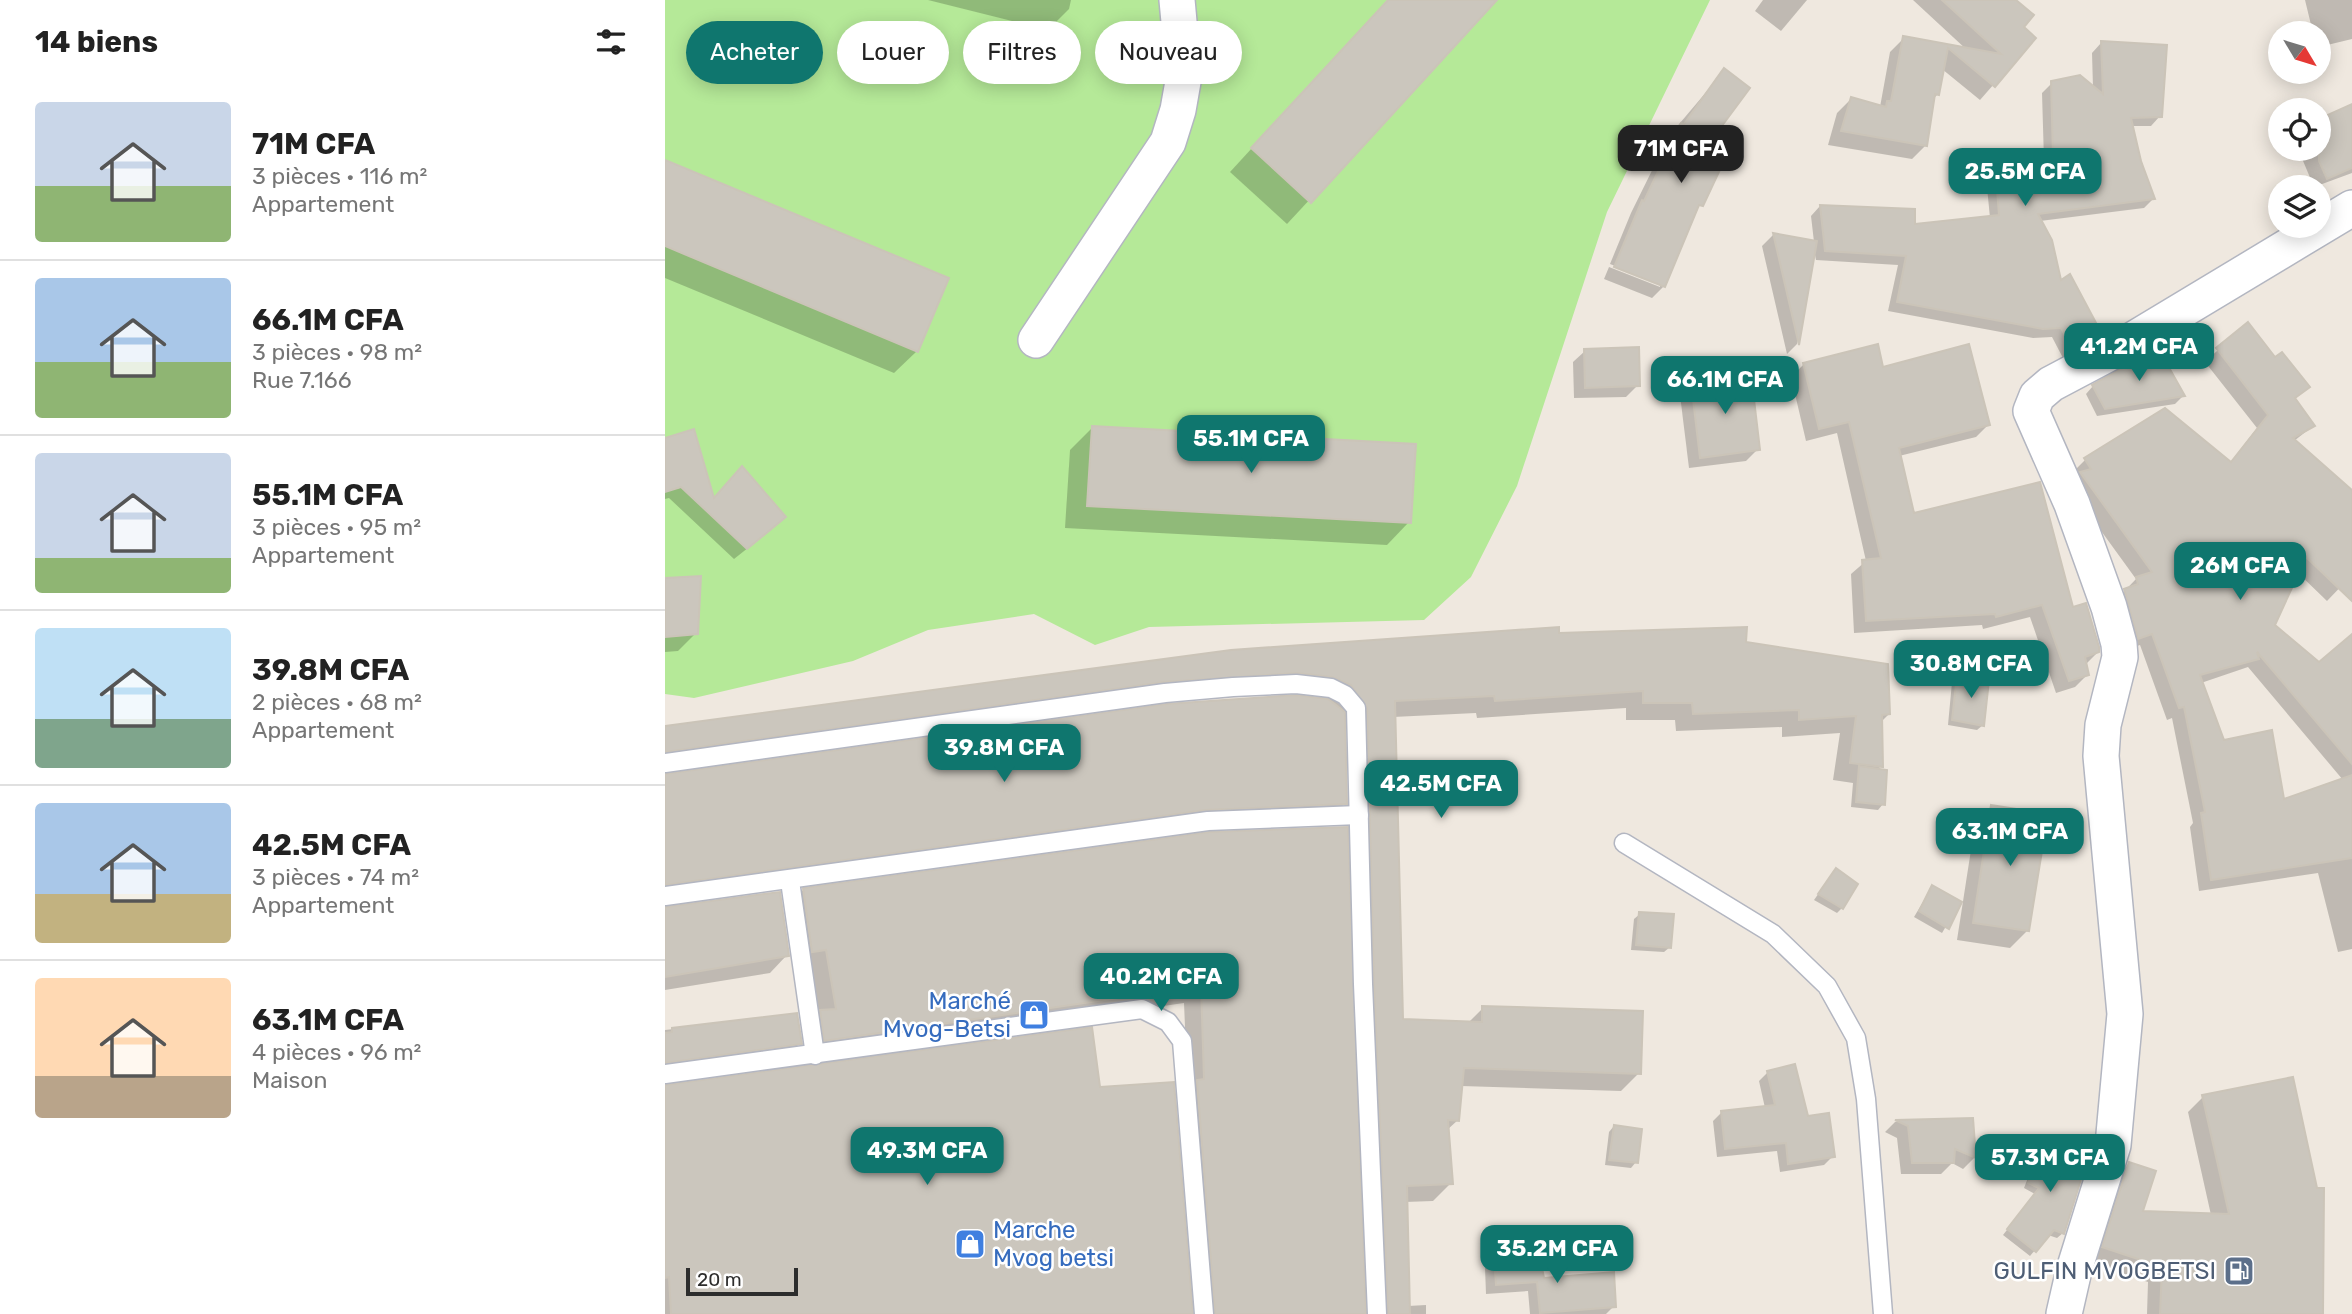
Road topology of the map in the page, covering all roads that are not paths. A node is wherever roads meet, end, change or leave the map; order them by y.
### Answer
1 (1177, 0) edge
2 (2352, 208) edge
3 (1036, 340) dead end
4 (665, 763) edge
5 (1359, 815) junction
6 (1624, 843) dead end
7 (790, 881) junction
8 (665, 896) edge
9 (814, 1055) junction
10 (665, 1074) edge
11 (1204, 1314) edge
12 (1377, 1314) edge
13 (1883, 1314) edge
14 (2064, 1314) edge

1 - 3 street
2 - 14 street
4 - 5 lane
5 - 7 lane
5 - 12 lane
6 - 13 lane
7 - 8 lane
7 - 9 lane
9 - 10 lane
9 - 11 lane

